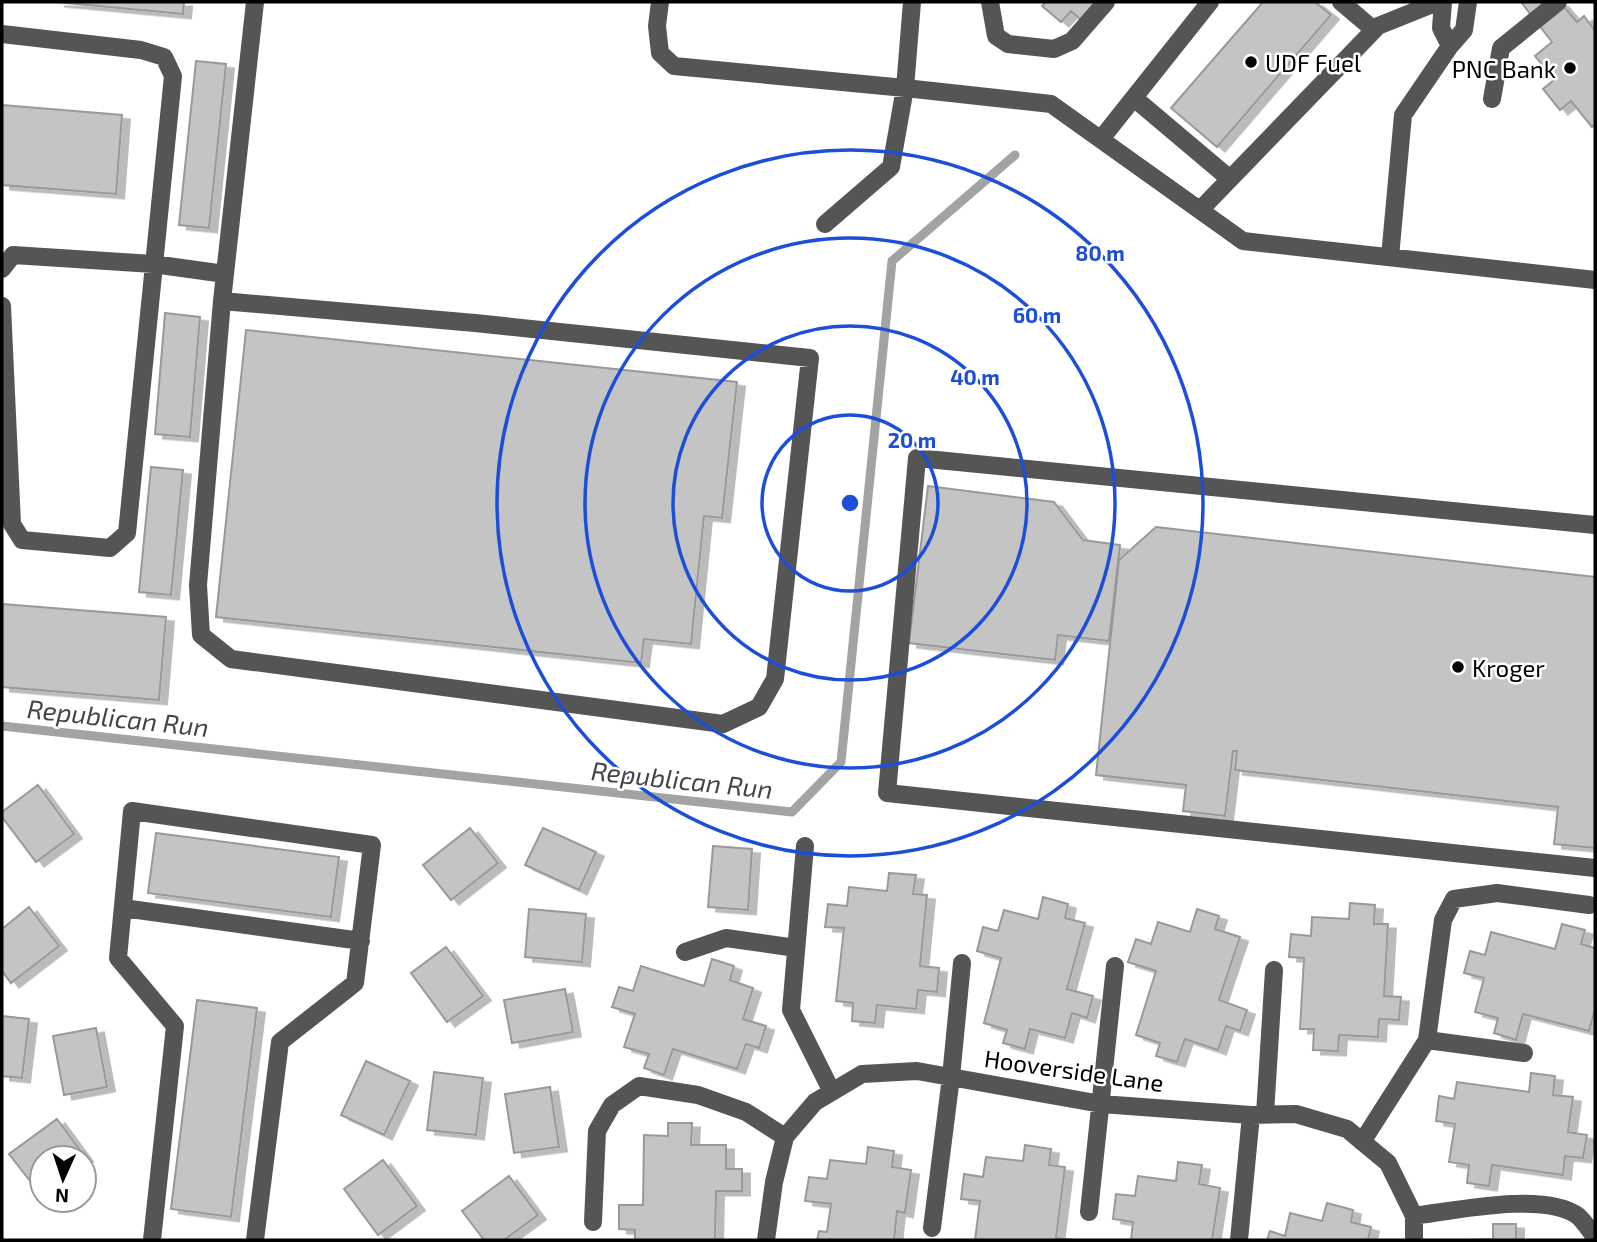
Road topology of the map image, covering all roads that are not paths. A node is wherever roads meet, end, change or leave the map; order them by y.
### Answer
1 (255, 2) edge
2 (660, 2) edge
3 (912, 2) edge
4 (990, 2) edge
5 (1106, 2) edge
6 (1210, 2) edge
7 (1341, 2) edge
8 (1441, 2) edge
9 (1468, 2) edge
10 (1558, 2) edge
11 (1374, 30) junction
12 (2, 34) edge
13 (1450, 46) junction
14 (905, 88) junction
15 (1134, 98) junction
16 (1492, 99) dead end
17 (1101, 139) junction
18 (1230, 179) junction
19 (1200, 210) junction
20 (825, 224) dead end
21 (1391, 257) junction
22 (153, 264) junction
23 (2, 269) edge
24 (225, 274) junction
25 (1595, 280) edge
26 (222, 301) junction
27 (2, 306) edge
28 (1595, 524) edge
29 (806, 846) dead end
30 (1595, 868) edge
31 (1589, 905) dead end
32 (123, 908) junction
33 (361, 941) junction
34 (796, 948) junction
35 (685, 952) dead end
36 (962, 963) dead end
37 (1115, 966) dead end
38 (1274, 970) dead end
39 (1427, 1040) junction
40 (1524, 1053) dead end
41 (951, 1077) junction
42 (832, 1092) junction
43 (1101, 1104) junction
44 (1258, 1114) junction
45 (785, 1137) junction
46 (1362, 1142) junction
47 (1088, 1212) dead end
48 (1414, 1216) junction
49 (593, 1222) dead end
50 (932, 1228) dead end
51 (152, 1240) edge
52 (254, 1240) edge
53 (765, 1240) edge
54 (1239, 1240) edge
55 (1414, 1240) edge
56 (1595, 1240) edge

1 - 24 street
2 - 14 street
3 - 14 street
4 - 5 street
6 - 15 street
7 - 11 street
8 - 11 street
8 - 13 street
9 - 13 street
10 - 16 street
11 - 18 street
12 - 22 street
13 - 21 street
14 - 17 street
14 - 20 street
15 - 17 street
15 - 18 street
17 - 19 street
18 - 19 street
19 - 21 street
21 - 25 street
22 - 23 street
22 - 24 street
22 - 27 street
24 - 26 street
26 - 26 street
28 - 30 street
29 - 34 street
31 - 39 street
32 - 33 street
32 - 33 street
32 - 51 street
33 - 52 street
34 - 35 street
34 - 42 street
36 - 41 street
37 - 43 street
38 - 44 street
39 - 40 street
39 - 46 street
41 - 42 street, Hooverside Lane
41 - 43 street, Hooverside Lane
41 - 50 street
42 - 45 street, Hooverside Lane
43 - 44 street, Hooverside Lane
43 - 47 street
44 - 46 street, Hooverside Lane
44 - 54 street
45 - 49 street
45 - 53 street, Hooverside Lane
46 - 48 street, Hooverside Lane
48 - 55 street, Hooverside Lane
48 - 56 street

